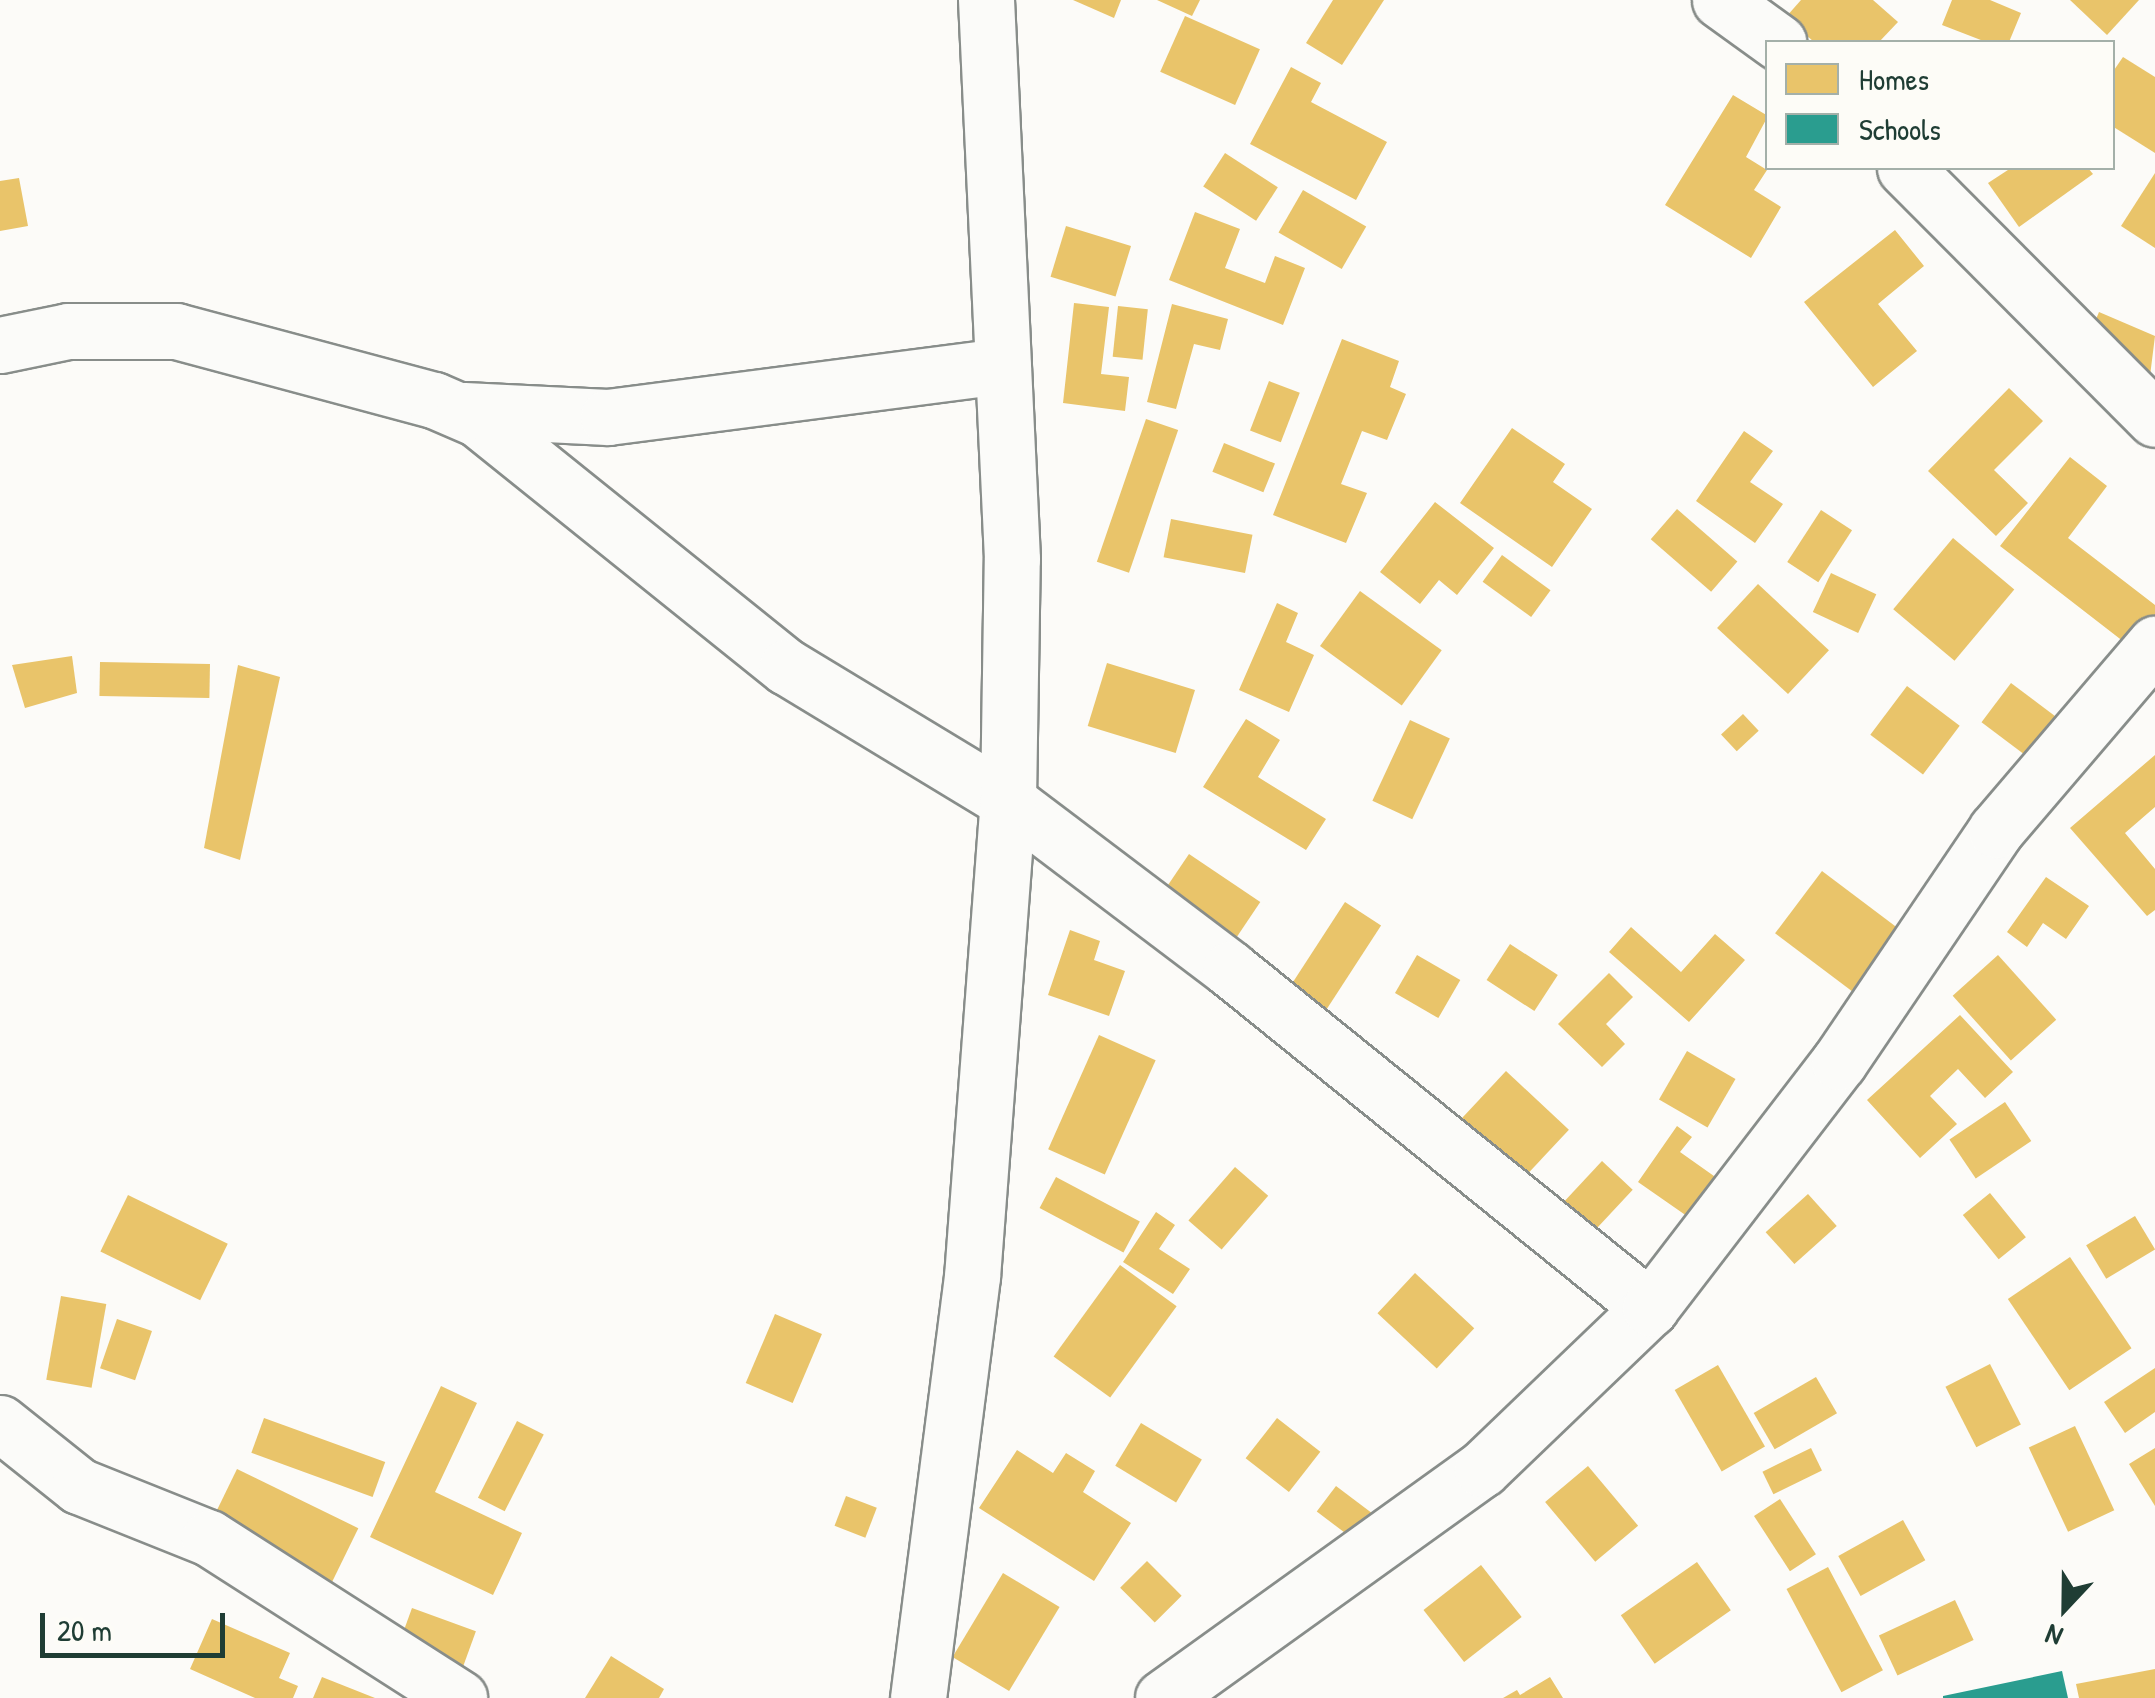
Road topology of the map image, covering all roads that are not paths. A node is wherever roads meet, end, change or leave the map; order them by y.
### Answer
1 (986, 0) edge
2 (1720, 0) edge
3 (1775, 40) edge
4 (1908, 170) edge
5 (0, 345) edge
6 (1003, 366) junction
7 (461, 410) junction
8 (2155, 419) edge
9 (2155, 644) edge
10 (1008, 801) junction
11 (1650, 1308) junction
12 (0, 1424) edge
13 (459, 1698) edge
14 (918, 1698) edge
15 (1163, 1698) edge

1 - 6 street
2 - 3 street
4 - 8 street
5 - 7 street
6 - 7 street
6 - 10 street
7 - 10 street
9 - 11 street
10 - 11 street
10 - 14 street
11 - 15 street
12 - 13 street

